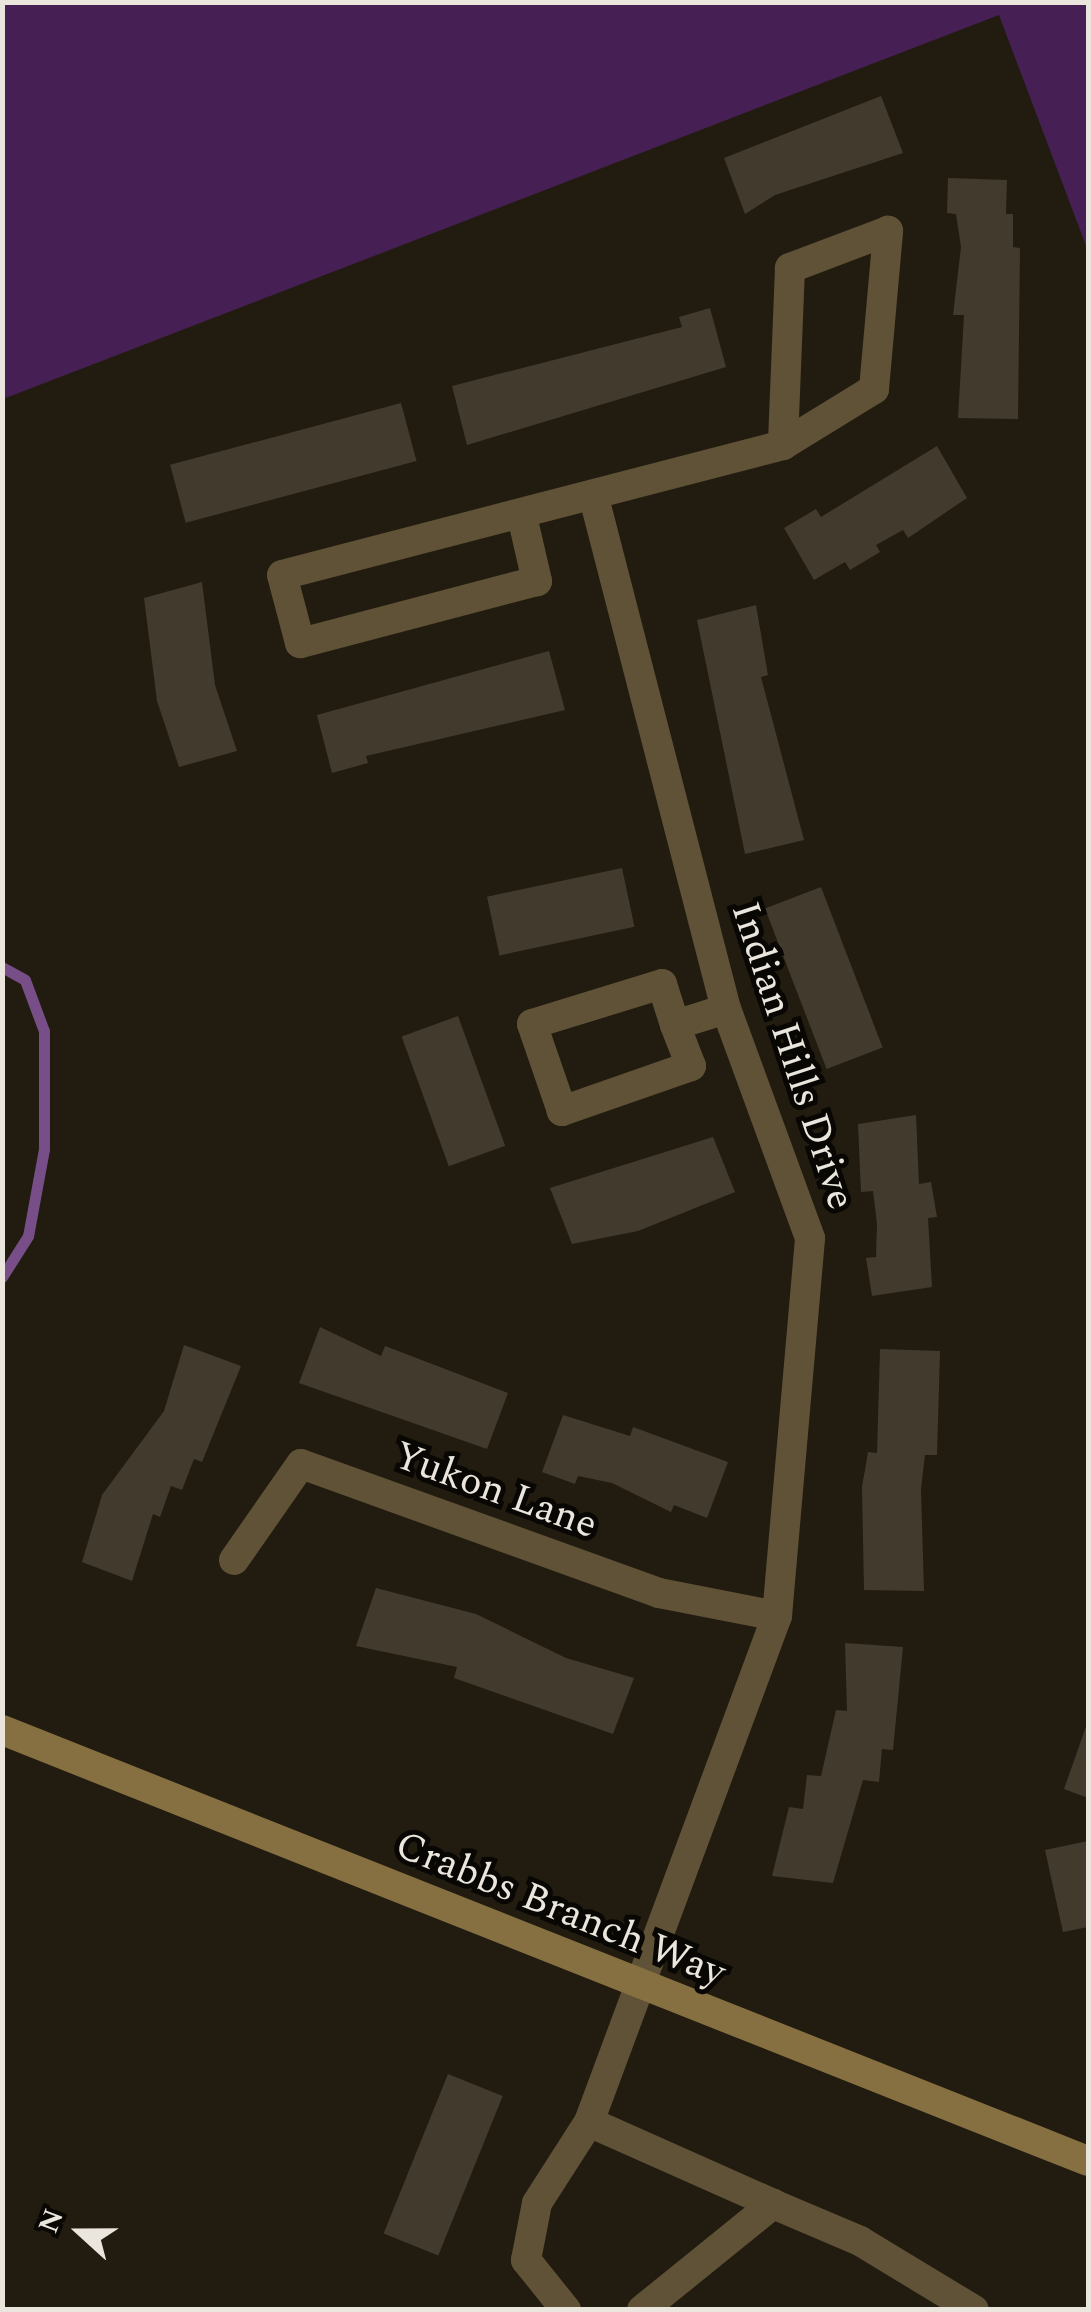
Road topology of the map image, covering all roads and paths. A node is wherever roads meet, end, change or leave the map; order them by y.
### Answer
1 (783, 445) junction
2 (594, 498) junction
3 (522, 516) junction
4 (726, 1009) junction
5 (675, 1025) junction
6 (234, 1560) dead end
7 (777, 1616) junction
8 (2, 1730) edge
9 (634, 1983) junction
10 (590, 2122) junction
11 (1088, 2160) edge
12 (773, 2204) junction
13 (566, 2310) edge
14 (642, 2310) edge
15 (974, 2310) edge

1 - 1 street
1 - 2 street
2 - 3 street
2 - 4 street, Indian Hills Drive
3 - 3 street
4 - 5 street
4 - 7 street, Indian Hills Drive
5 - 5 street
6 - 7 street, Yukon Lane
7 - 9 street, Indian Hills Drive
8 - 9 street, Crabbs Branch Way
9 - 10 street, Indian Hills Drive
9 - 11 street, Crabbs Branch Way
10 - 12 street
10 - 13 street, Indian Hills Drive
12 - 14 street
12 - 15 street

